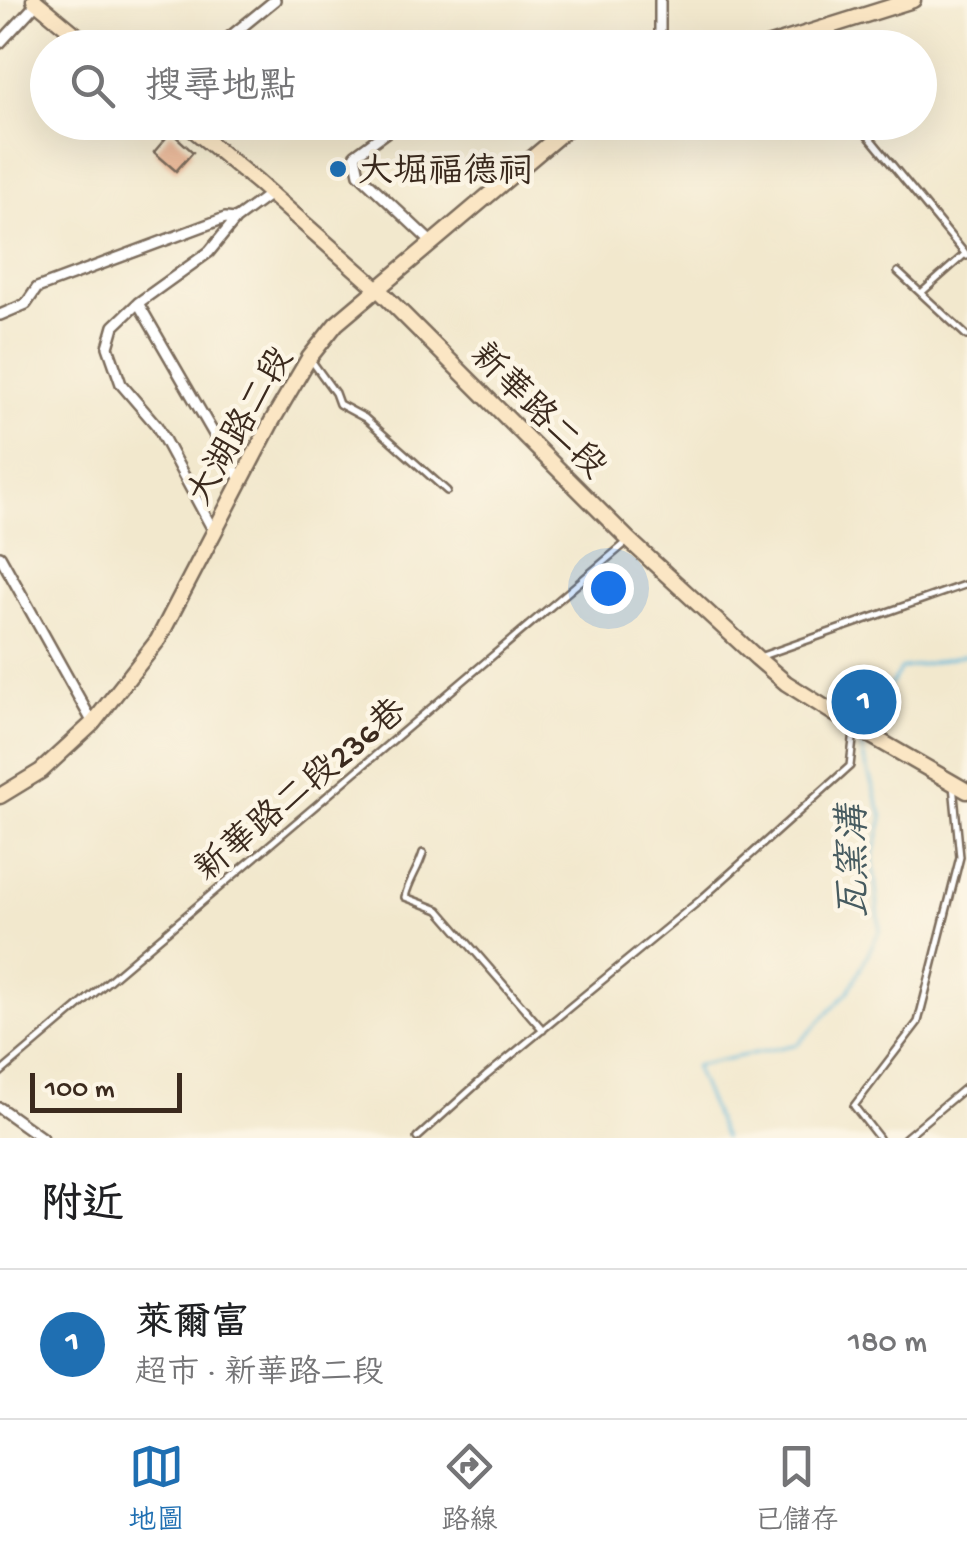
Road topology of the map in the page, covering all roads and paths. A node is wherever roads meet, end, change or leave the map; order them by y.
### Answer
1 (275, 0) edge
2 (660, 0) edge
3 (913, 0) edge
4 (36, 2) edge
5 (70, 30) edge
6 (238, 30) edge
7 (660, 30) edge
8 (817, 30) edge
9 (0, 43) edge
10 (206, 140) edge
11 (375, 140) edge
12 (872, 140) edge
13 (552, 141) edge
14 (270, 194) junction
15 (236, 219) junction
16 (430, 241) junction
17 (966, 255) edge
18 (898, 272) dead end
19 (378, 289) junction
20 (922, 292) junction
21 (138, 302) junction
22 (0, 315) edge
23 (967, 336) edge
24 (309, 358) junction
25 (241, 481) junction
26 (447, 491) dead end
27 (212, 530) junction
28 (629, 540) junction
29 (0, 556) edge
30 (967, 584) edge
31 (757, 658) junction
32 (92, 723) junction
33 (863, 731) junction
34 (952, 782) junction
35 (967, 791) edge
36 (0, 796) edge
37 (423, 853) dead end
38 (543, 1030) junction
39 (0, 1073) edge
40 (967, 1086) edge
41 (0, 1108) edge
42 (42, 1138) edge
43 (416, 1138) edge
44 (878, 1138) edge
45 (905, 1138) edge

1 - 6 street
2 - 7 street
3 - 8 street
4 - 5 street
4 - 9 street
10 - 14 street, 新華路二段
11 - 16 street
12 - 17 lane
13 - 16 street, 大湖路二段
14 - 15 street
14 - 19 street, 新華路二段
15 - 21 street
15 - 22 street
16 - 19 street, 大湖路二段
17 - 20 lane
18 - 20 lane
19 - 24 street, 大湖路二段
19 - 28 street, 新華路二段
20 - 23 lane
21 - 25 street
21 - 27 street
24 - 25 street, 大湖路二段
24 - 26 lane
25 - 27 street, 大湖路二段
27 - 32 street, 大湖路二段
28 - 31 street, 新華路二段
28 - 39 lane, 新華路二段236巷
29 - 32 street
30 - 31 lane
31 - 33 street, 新華路二段
32 - 36 street, 大湖路二段
33 - 34 street, 新華路二段
33 - 38 lane
34 - 35 street, 新華路二段
34 - 44 lane
37 - 38 lane
38 - 43 lane
40 - 45 lane
41 - 42 street

